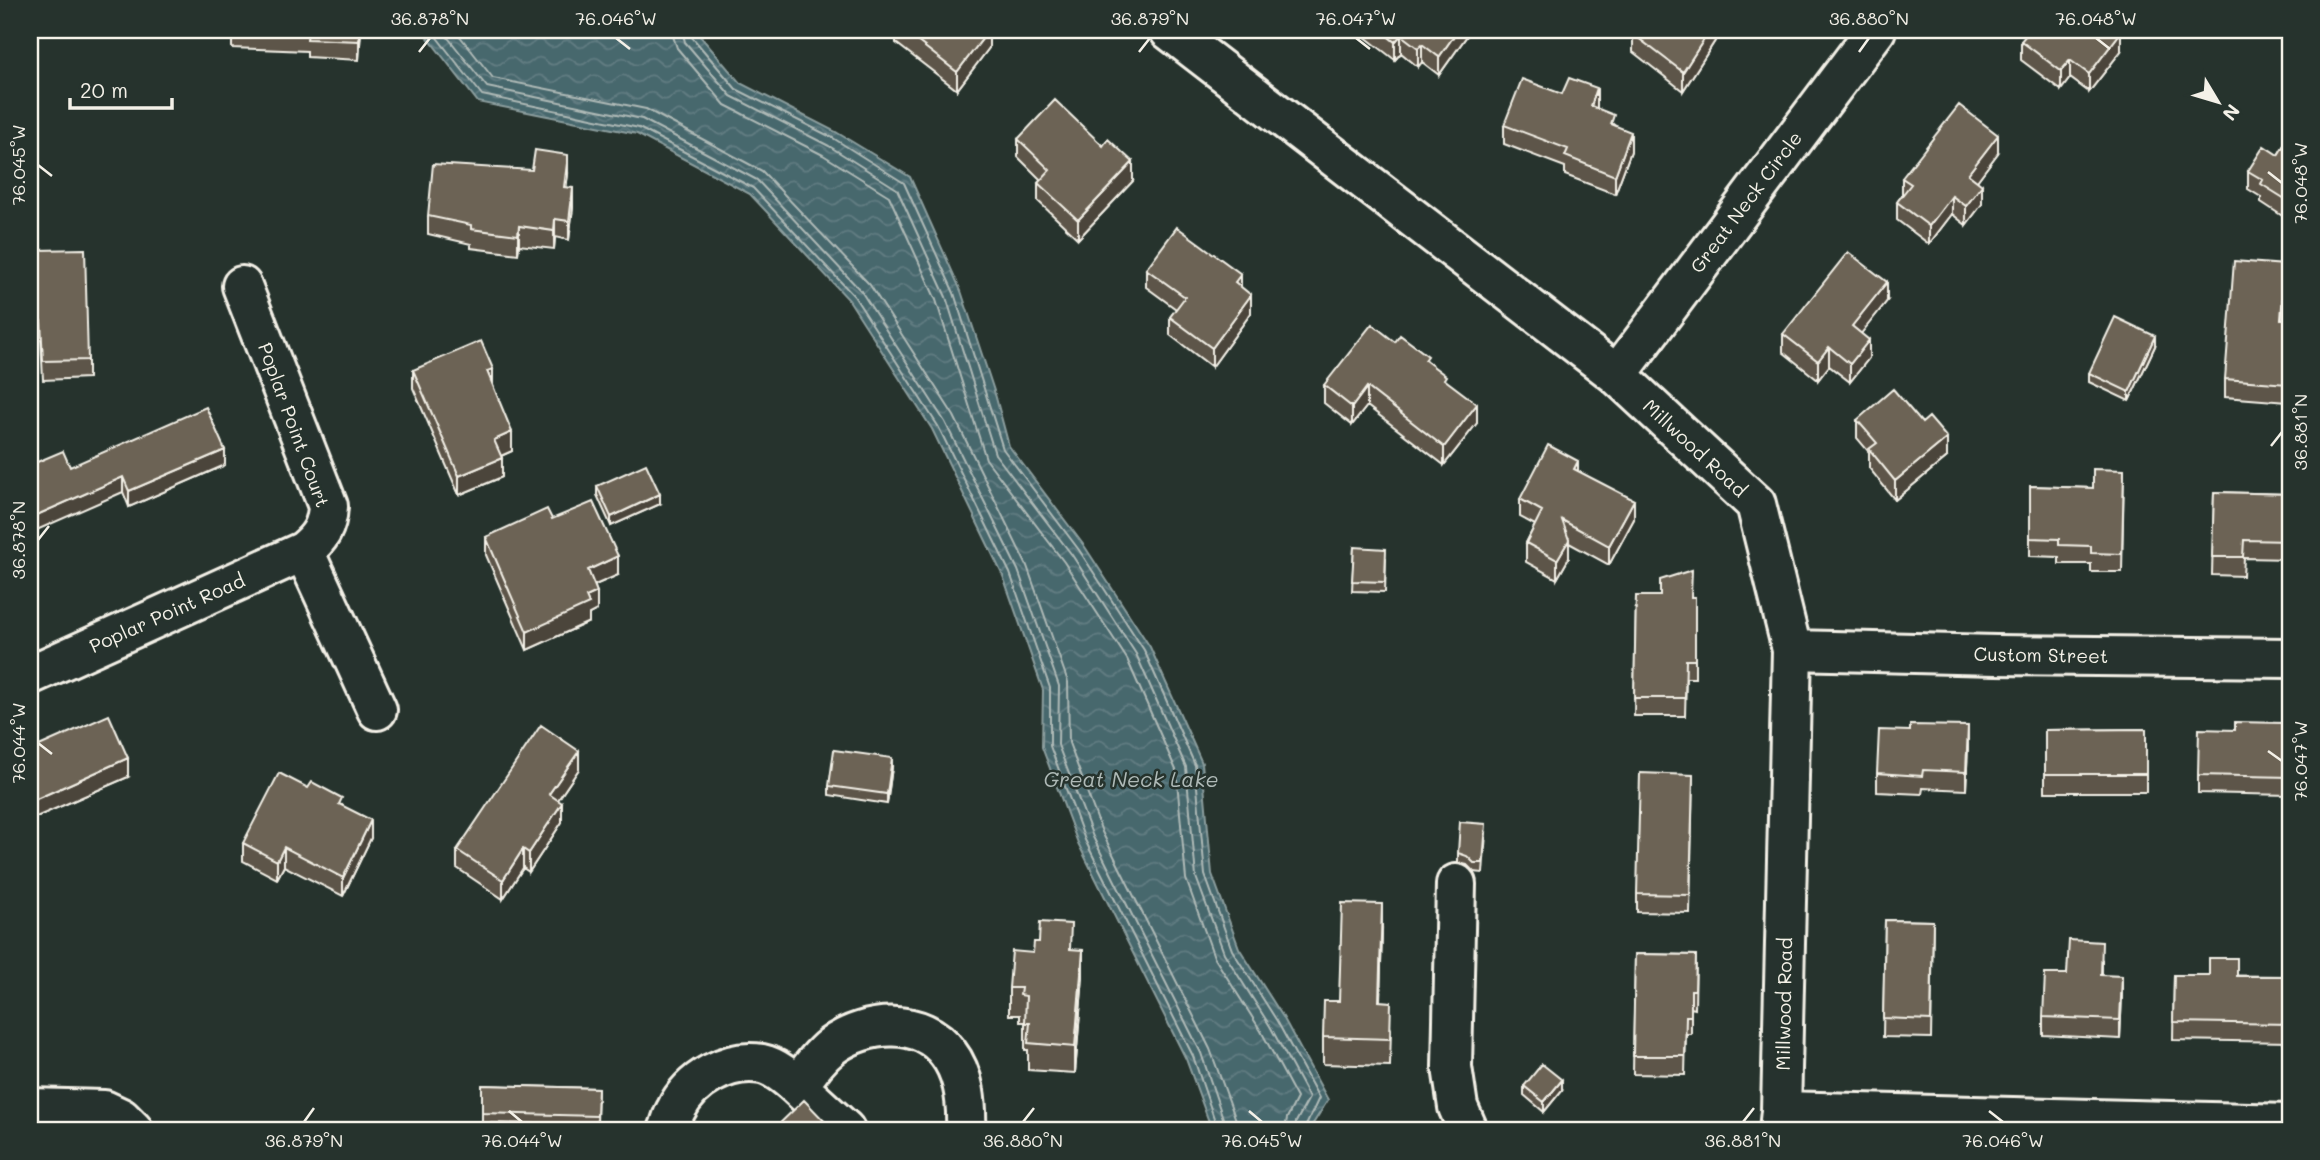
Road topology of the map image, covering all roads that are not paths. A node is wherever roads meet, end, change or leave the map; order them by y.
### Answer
1 (1169, 30) edge
2 (1876, 30) edge
3 (242, 286) dead end
4 (1617, 375) junction
5 (304, 551) junction
6 (1792, 650) junction
7 (2290, 658) edge
8 (30, 675) edge
9 (377, 710) dead end
10 (1456, 884) dead end
11 (799, 1087) junction
12 (30, 1108) edge
13 (1780, 1121) edge
14 (2290, 1124) edge
15 (133, 1130) edge
16 (668, 1130) edge
17 (845, 1130) edge
18 (966, 1130) edge
19 (1468, 1130) edge

1 - 4 street, Millwood Road
2 - 4 street, Great Neck Circle
3 - 5 street, Poplar Point Court
4 - 6 street, Millwood Road
5 - 8 street, Poplar Point Road
5 - 9 street
6 - 7 street, Custom Street
6 - 13 street, Millwood Road
10 - 19 street
11 - 16 street
11 - 17 street
11 - 18 street
12 - 15 street
13 - 14 street

